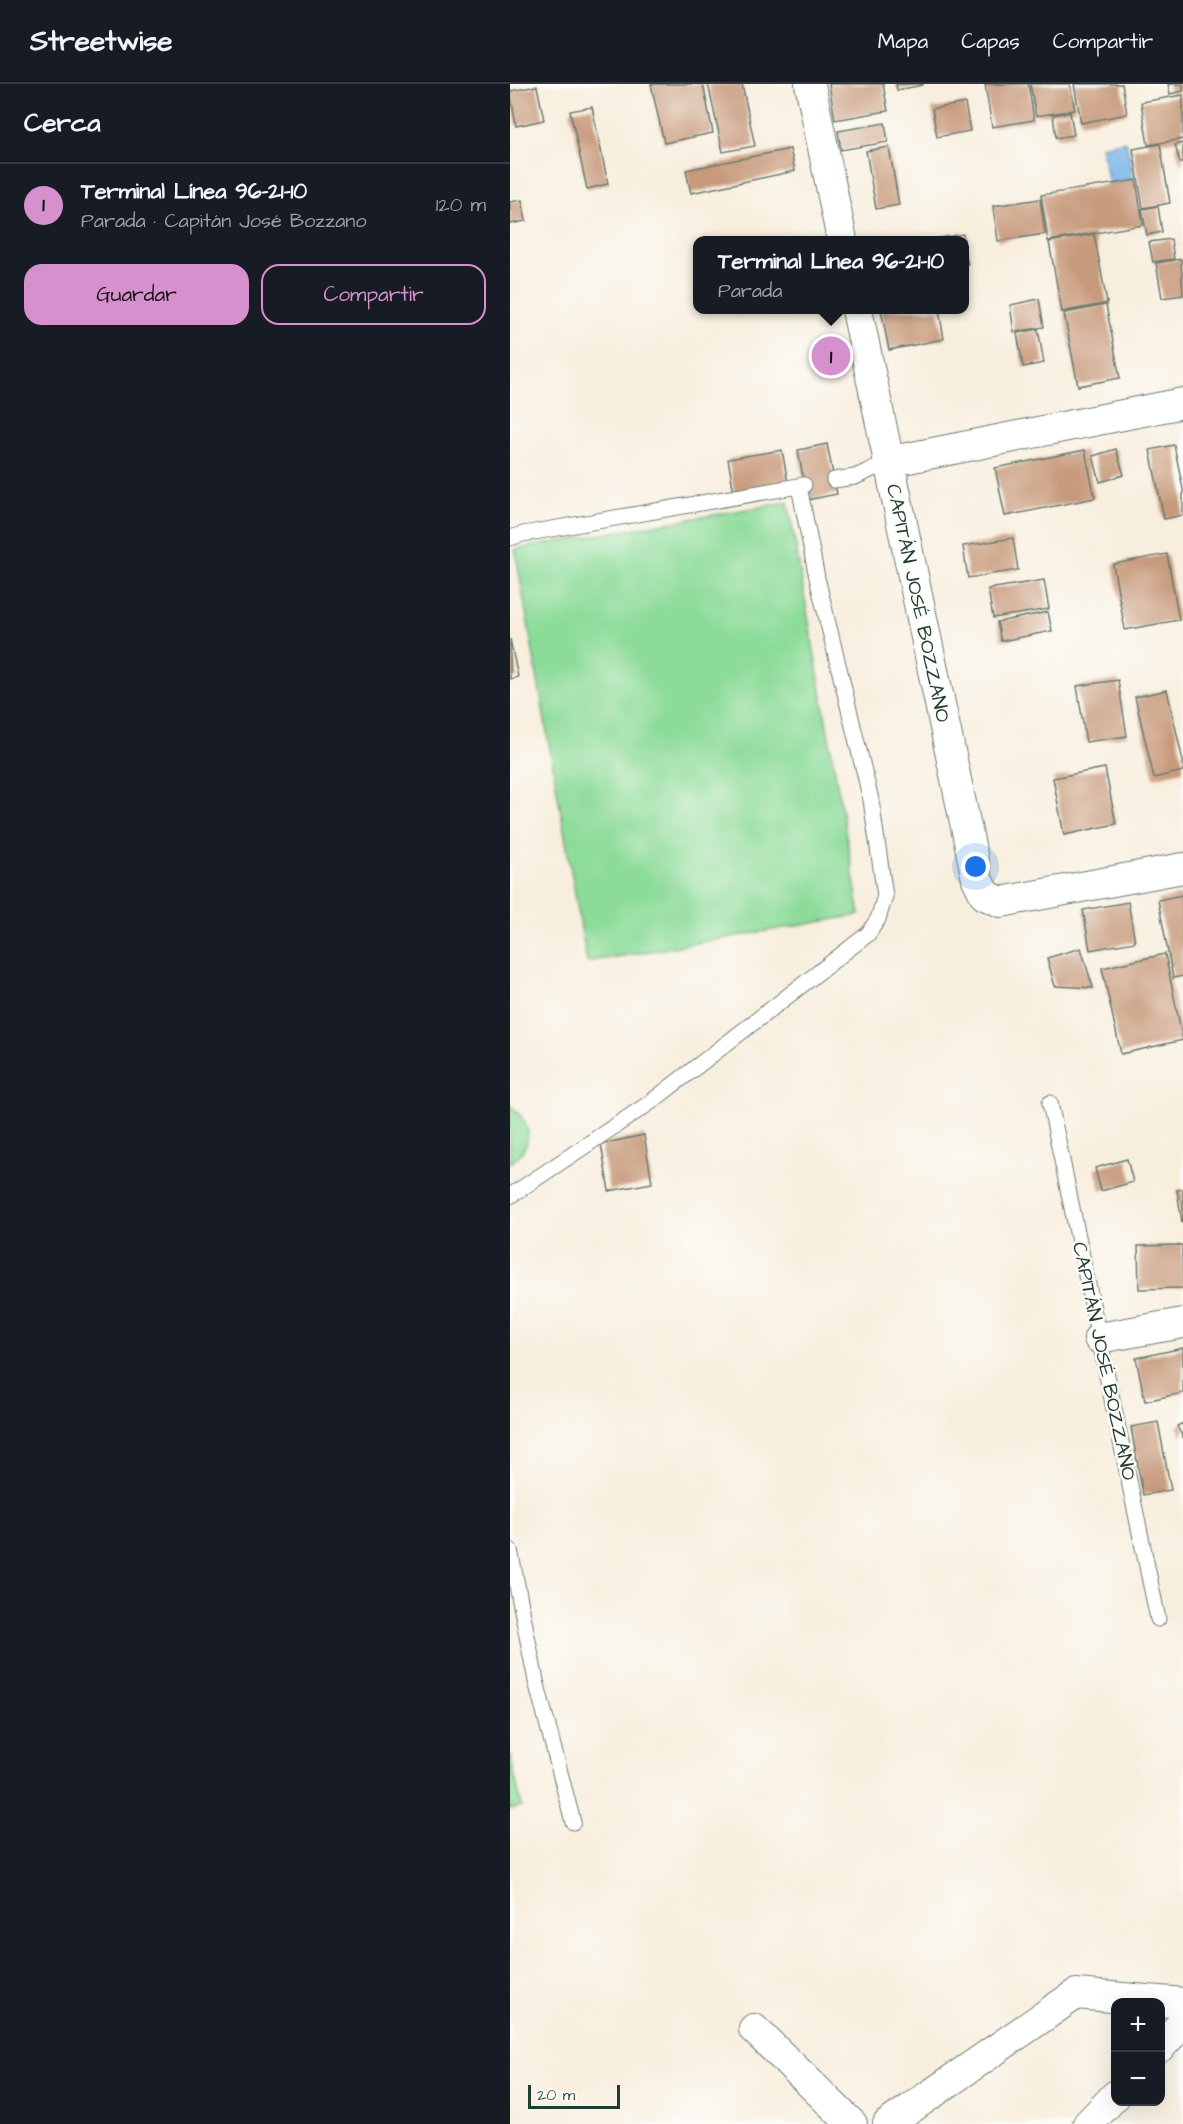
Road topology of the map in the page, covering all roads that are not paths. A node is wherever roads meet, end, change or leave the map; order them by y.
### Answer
1 (810, 84) edge
2 (841, 236) edge
3 (858, 314) edge
4 (1183, 403) edge
5 (888, 462) junction
6 (834, 480) dead end
7 (510, 538) edge
8 (1183, 868) edge
9 (1050, 1103) dead end
10 (510, 1196) edge
11 (1183, 1323) edge
12 (1099, 1338) junction
13 (510, 1550) edge
14 (1158, 1619) dead end
15 (573, 1822) dead end
16 (1183, 2003) edge
17 (1183, 2023) edge
18 (754, 2029) dead end
19 (1165, 2043) edge
20 (1111, 2100) edge
21 (852, 2124) edge
22 (888, 2124) edge
23 (1088, 2124) edge

1 - 2 street
3 - 5 street, CAPITÁN JOSÉ BOZZANO
4 - 5 street
5 - 6 lane
5 - 8 street, CAPITÁN JOSÉ BOZZANO
7 - 10 lane
9 - 12 lane, CAPITÁN JOSÉ BOZZANO
11 - 12 street
12 - 14 lane, CAPITÁN JOSÉ BOZZANO
13 - 15 lane
16 - 22 street
17 - 19 street
18 - 21 street
20 - 23 street

